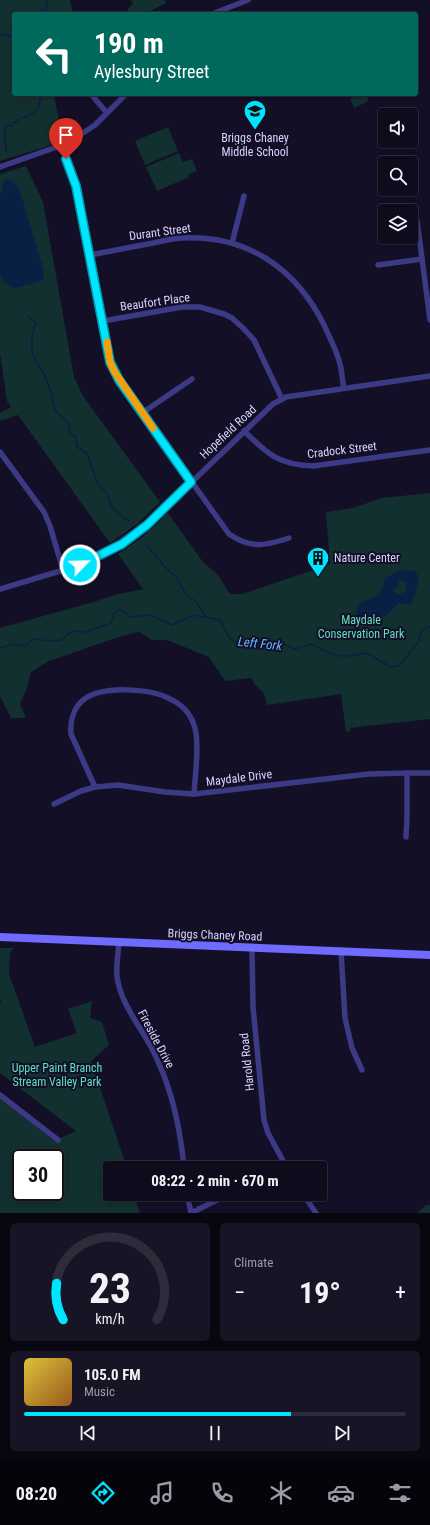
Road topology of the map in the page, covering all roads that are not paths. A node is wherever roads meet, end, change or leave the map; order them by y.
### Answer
1 (248, 0) edge
2 (217, 12) edge
3 (93, 96) edge
4 (124, 96) edge
5 (107, 113) junction
6 (60, 146) junction
7 (0, 167) edge
8 (244, 196) dead end
9 (418, 228) edge
10 (232, 243) junction
11 (90, 255) junction
12 (422, 259) junction
13 (378, 265) dead end
14 (430, 320) edge
15 (103, 321) junction
16 (430, 376) edge
17 (192, 379) dead end
18 (344, 388) junction
19 (282, 400) junction
20 (142, 413) junction
21 (244, 431) junction
22 (430, 450) edge
23 (0, 452) edge
24 (191, 482) junction
25 (289, 538) dead end
26 (64, 570) junction
27 (0, 589) edge
28 (407, 773) junction
29 (430, 774) edge
30 (94, 787) junction
31 (194, 794) junction
32 (54, 804) dead end
33 (406, 837) dead end
34 (0, 937) edge
35 (119, 943) junction
36 (252, 948) junction
37 (341, 951) junction
38 (430, 955) edge
39 (362, 1070) dead end
40 (0, 1095) edge
41 (58, 1140) dead end
42 (183, 1161) edge
43 (282, 1161) edge
44 (188, 1201) edge
45 (215, 1201) edge
46 (308, 1201) edge
47 (191, 1213) edge
48 (316, 1213) edge

1 - 2 street
3 - 5 street
4 - 5 street
5 - 6 street
6 - 7 street
6 - 11 street
8 - 10 street
9 - 12 street
10 - 11 street, Durant Street
10 - 18 street, Durant Street
11 - 15 street
12 - 13 street
12 - 14 street
15 - 19 street, Beaufort Place
15 - 20 street
16 - 18 street, Hopefield Road
17 - 20 street
18 - 19 street, Hopefield Road
19 - 21 street, Hopefield Road
20 - 24 street
21 - 22 street, Cradock Street
21 - 24 street, Hopefield Road
23 - 26 street
24 - 25 street
24 - 26 street, Hopefield Road
26 - 27 street, Hopefield Road
28 - 29 street, Maydale Drive
28 - 31 street, Maydale Drive
28 - 33 street
30 - 31 street, Maydale Drive
30 - 31 street
30 - 32 street, Maydale Drive
34 - 35 main road, Briggs Chaney Road
35 - 36 main road, Briggs Chaney Road
35 - 42 street, Fireside Drive
36 - 37 main road, Briggs Chaney Road
36 - 43 street, Harold Road
37 - 38 main road, Briggs Chaney Road
37 - 39 street
40 - 41 street
44 - 47 street
45 - 47 street
46 - 48 street

